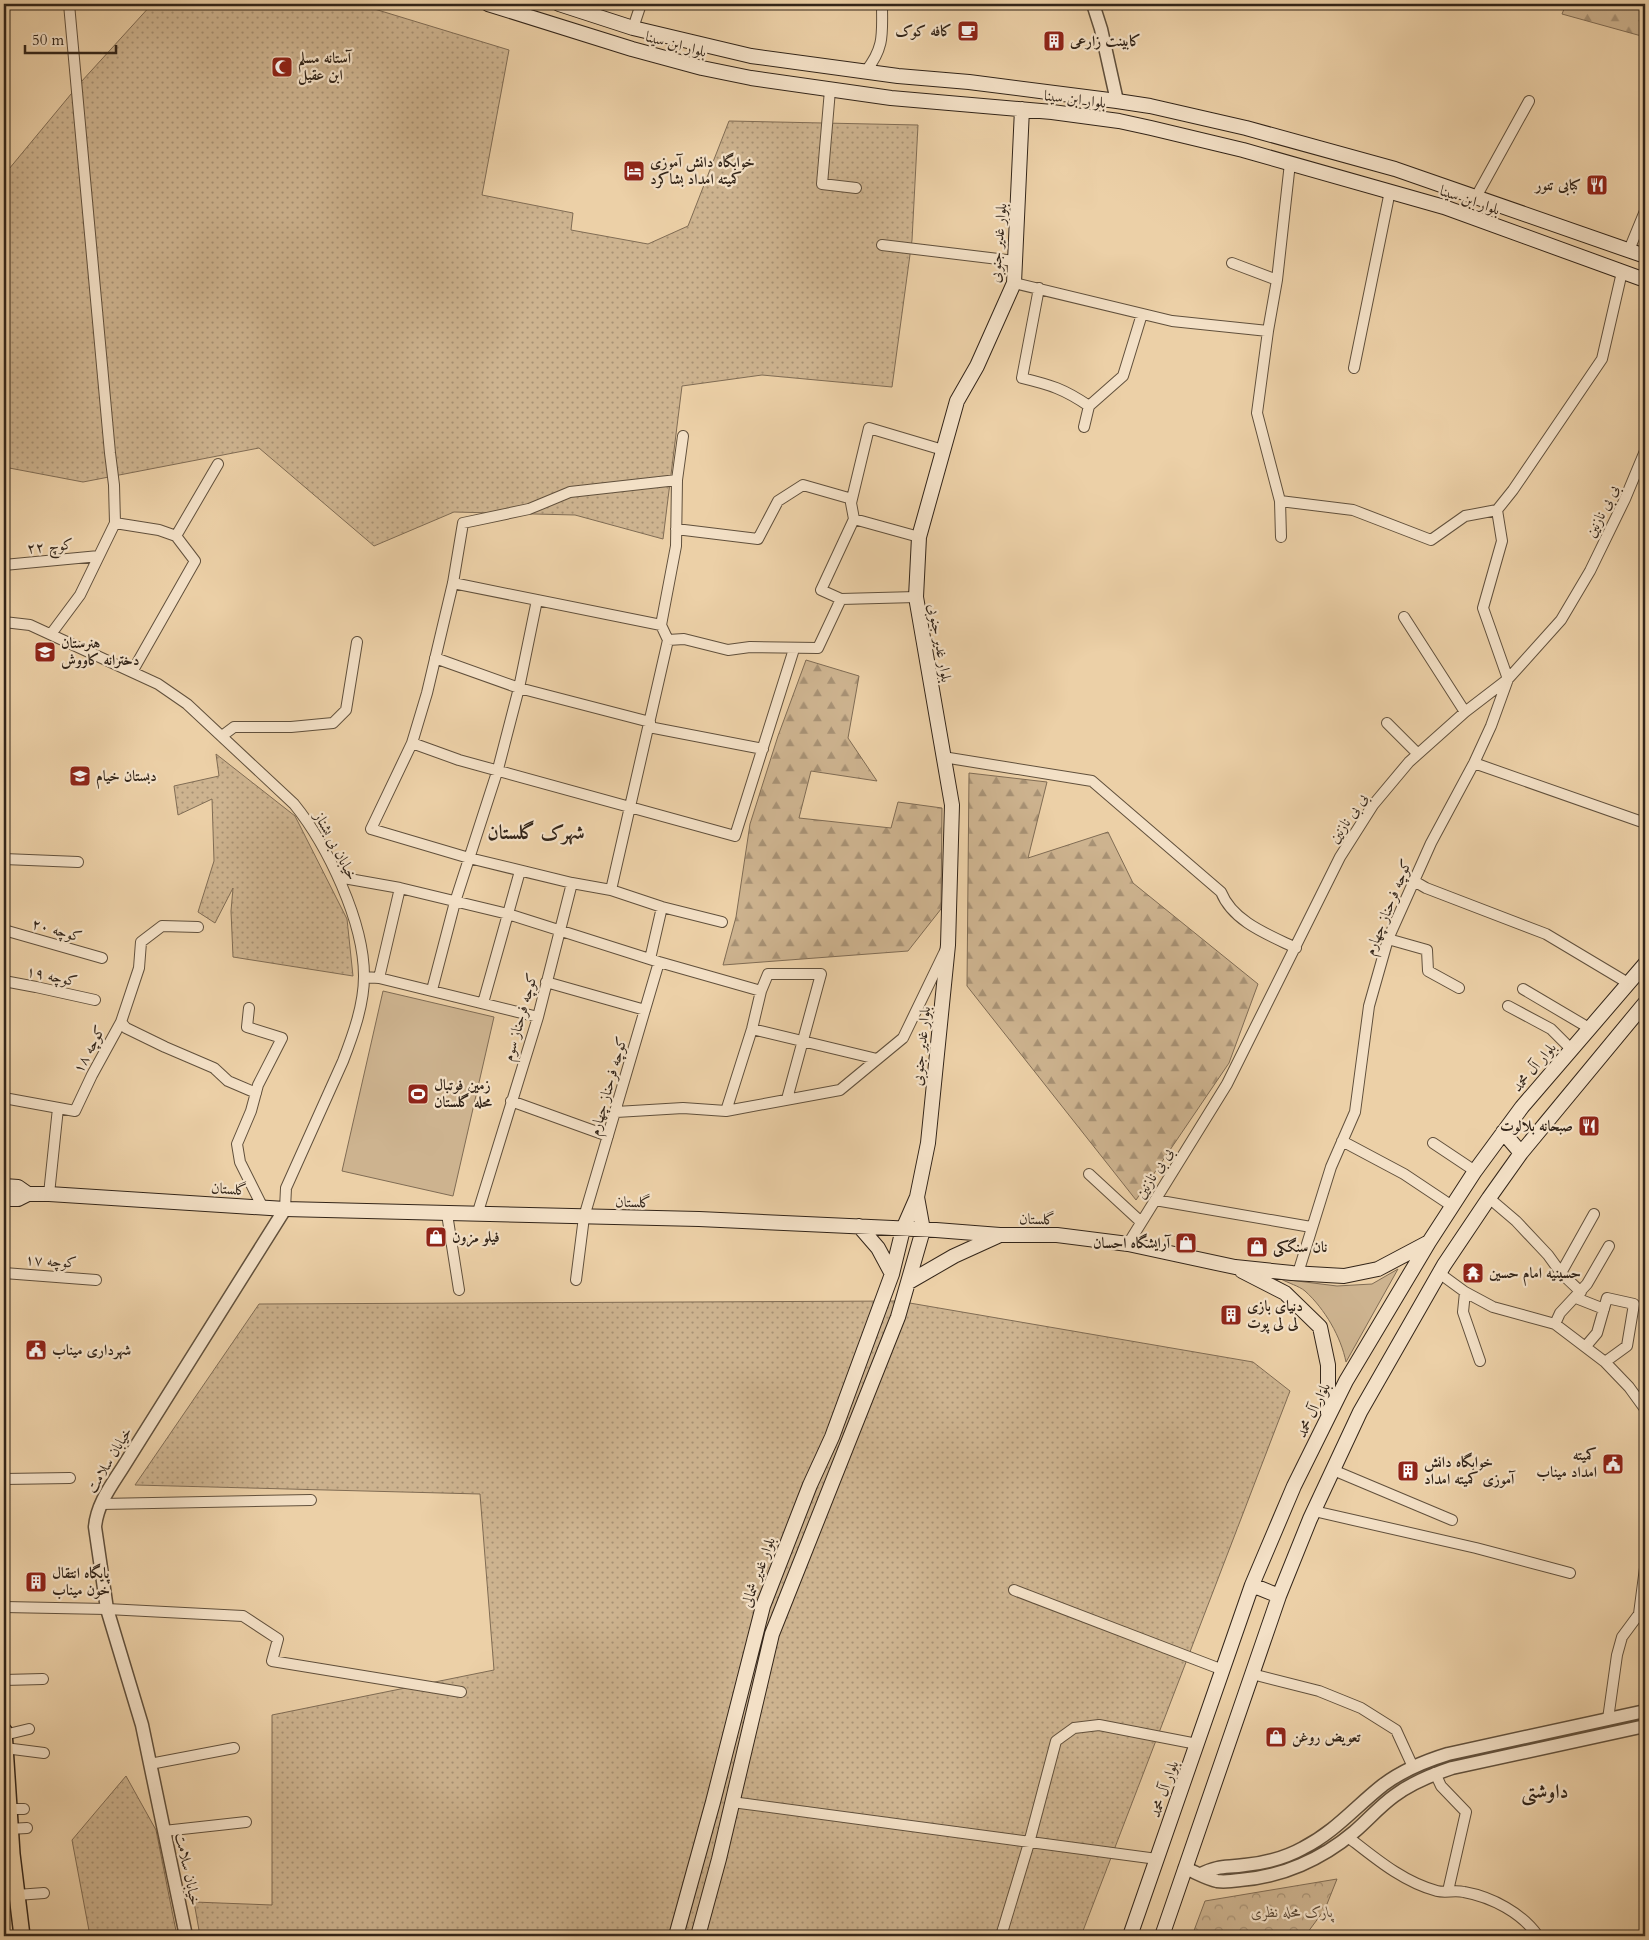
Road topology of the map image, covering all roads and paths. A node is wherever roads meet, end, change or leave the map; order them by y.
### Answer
1 (69, 4) edge
2 (488, 4) edge
3 (560, 4) edge
4 (641, 4) edge
5 (882, 4) edge
6 (1092, 4) edge
7 (632, 28) junction
8 (866, 71) junction
9 (830, 90) junction
10 (1117, 101) junction
11 (1529, 101) dead end
12 (1022, 109) junction
13 (1120, 121) junction
14 (1290, 163) junction
15 (856, 188) dead end
16 (1390, 191) junction
17 (1476, 197) junction
18 (1645, 211) edge
19 (882, 245) dead end
20 (1629, 250) junction
21 (1645, 256) edge
22 (1015, 261) junction
23 (1232, 263) dead end
24 (1622, 272) junction
25 (1277, 280) junction
26 (1645, 280) edge
27 (1014, 283) junction
28 (1039, 288) junction
29 (1142, 314) junction
30 (1268, 331) junction
31 (1354, 368) dead end
32 (1089, 406) junction
33 (1084, 427) dead end
34 (683, 436) dead end
35 (943, 450) junction
36 (1645, 451) edge
37 (218, 464) dead end
38 (677, 480) junction
39 (852, 499) junction
40 (1280, 501) junction
41 (1497, 510) junction
42 (854, 519) junction
43 (116, 522) junction
44 (676, 529) junction
45 (176, 536) junction
46 (919, 537) junction
47 (1281, 537) dead end
48 (99, 556) junction
49 (4, 565) edge
50 (453, 583) junction
51 (916, 597) junction
52 (537, 600) junction
53 (841, 600) junction
54 (1404, 617) dead end
55 (4, 622) edge
56 (661, 625) junction
57 (52, 634) junction
58 (668, 640) junction
59 (357, 642) dead end
60 (794, 649) junction
61 (435, 658) junction
62 (132, 672) junction
63 (1508, 678) junction
64 (519, 688) junction
65 (1465, 712) junction
66 (1387, 723) dead end
67 (649, 725) junction
68 (222, 736) junction
69 (412, 743) junction
70 (763, 749) junction
71 (1418, 754) junction
72 (943, 757) junction
73 (1474, 763) junction
74 (498, 769) junction
75 (630, 806) junction
76 (1645, 823) edge
77 (469, 858) junction
78 (4, 859) edge
79 (78, 862) dead end
80 (520, 871) junction
81 (338, 877) junction
82 (1414, 881) junction
83 (572, 883) junction
84 (400, 888) junction
85 (611, 890) junction
86 (455, 902) junction
87 (662, 907) junction
88 (508, 914) junction
89 (722, 922) dead end
90 (198, 927) dead end
91 (4, 930) edge
92 (561, 931) junction
93 (1388, 939) junction
94 (948, 945) junction
95 (1296, 948) junction
96 (102, 958) dead end
97 (655, 961) junction
98 (1645, 964) edge
99 (364, 977) junction
100 (378, 978) junction
101 (4, 982) edge
102 (546, 982) junction
103 (1628, 984) junction
104 (1459, 988) dead end
105 (1523, 989) dead end
106 (432, 990) junction
107 (761, 991) junction
108 (95, 1000) dead end
109 (483, 1003) junction
110 (1645, 1003) edge
111 (1508, 1006) dead end
112 (249, 1008) dead end
113 (645, 1010) junction
114 (538, 1017) junction
115 (120, 1022) junction
116 (1589, 1028) junction
117 (752, 1029) junction
118 (803, 1041) junction
119 (1571, 1049) junction
120 (877, 1059) junction
121 (256, 1093) junction
122 (4, 1098) edge
123 (787, 1099) junction
124 (511, 1101) junction
125 (58, 1108) junction
126 (726, 1111) junction
127 (616, 1112) junction
128 (1503, 1132) junction
129 (608, 1136) junction
130 (1342, 1141) junction
131 (1432, 1143) dead end
132 (1521, 1153) junction
133 (1475, 1171) junction
134 (1089, 1174) dead end
135 (4, 1186) edge
136 (28, 1194) junction
137 (49, 1194) junction
138 (918, 1197) junction
139 (1489, 1198) junction
140 (4, 1199) edge
141 (1155, 1200) junction
142 (1452, 1206) junction
143 (263, 1208) junction
144 (285, 1209) junction
145 (447, 1214) junction
146 (1594, 1214) dead end
147 (477, 1215) junction
148 (584, 1217) junction
149 (1141, 1222) junction
150 (859, 1226) junction
151 (1311, 1227) junction
152 (903, 1229) junction
153 (923, 1230) junction
154 (1000, 1235) junction
155 (1429, 1242) junction
156 (1128, 1244) junction
157 (1609, 1246) dead end
158 (1235, 1267) junction
159 (4, 1273) edge
160 (1298, 1273) junction
161 (1439, 1273) junction
162 (1560, 1273) junction
163 (892, 1274) junction
164 (96, 1280) dead end
165 (576, 1280) dead end
166 (909, 1282) junction
167 (459, 1290) dead end
168 (1465, 1292) junction
169 (1578, 1295) junction
170 (1604, 1309) junction
171 (1556, 1324) junction
172 (1586, 1346) junction
173 (1480, 1361) dead end
174 (1605, 1362) junction
175 (1645, 1409) edge
176 (1328, 1417) junction
177 (1333, 1470) junction
178 (70, 1478) dead end
179 (4, 1479) edge
180 (310, 1500) dead end
181 (101, 1504) junction
182 (1314, 1511) junction
183 (1452, 1520) dead end
184 (1645, 1568) edge
185 (1570, 1573) dead end
186 (1252, 1585) junction
187 (1014, 1590) dead end
188 (1279, 1596) junction
189 (4, 1607) edge
190 (107, 1609) junction
191 (1223, 1670) junction
192 (1252, 1674) junction
193 (43, 1679) dead end
194 (4, 1680) edge
195 (461, 1692) dead end
196 (1645, 1712) edge
197 (1608, 1719) junction
198 (1645, 1726) edge
199 (29, 1729) dead end
200 (4, 1731) edge
201 (4, 1741) edge
202 (1197, 1744) junction
203 (234, 1748) dead end
204 (44, 1753) dead end
205 (150, 1764) junction
206 (1412, 1767) junction
207 (1435, 1773) junction
208 (5, 1784) edge
209 (732, 1802) junction
210 (8, 1809) junction
211 (24, 1809) dead end
212 (246, 1822) dead end
213 (27, 1828) dead end
214 (9, 1829) junction
215 (164, 1831) junction
216 (1348, 1837) junction
217 (1029, 1843) junction
218 (1157, 1859) junction
219 (1185, 1868) junction
220 (1201, 1874) junction
221 (1448, 1891) junction
222 (44, 1893) dead end
223 (17, 1895) junction
224 (22, 1936) edge
225 (186, 1936) edge
226 (676, 1936) edge
227 (698, 1936) edge
228 (1001, 1936) edge
229 (1130, 1936) edge
230 (1162, 1936) edge
231 (1538, 1936) edge

1 - 43 street
2 - 9 main road, بلوار ابن سینا
3 - 7 main road, بلوار ابن سینا
4 - 7 street
5 - 8 street
6 - 10 street
7 - 8 main road, بلوار ابن سینا
8 - 10 main road, بلوار ابن سینا
9 - 12 main road, بلوار ابن سینا
9 - 15 street
10 - 13 main road
10 - 17 main road, بلوار ابن سینا
11 - 17 street
12 - 13 main road, بلوار ابن سینا
12 - 22 main road, بلوار غدیر جنوبی
13 - 14 main road, بلوار ابن سینا
14 - 16 main road, بلوار ابن سینا
14 - 25 street
16 - 24 main road, بلوار ابن سینا
16 - 31 street
17 - 20 main road, بلوار ابن سینا
18 - 20 street
19 - 22 street
20 - 21 main road, بلوار ابن سینا
22 - 27 main road, بلوار غدیر جنوبی
23 - 25 street
24 - 26 main road, بلوار ابن سینا
24 - 41 street
25 - 30 street
27 - 28 street
27 - 35 main road, بلوار غدیر جنوبی
28 - 29 street
28 - 32 street
29 - 30 street
29 - 32 street
30 - 40 street
32 - 33 street
34 - 38 street
35 - 39 street
35 - 46 main road, بلوار غدیر جنوبی
36 - 63 street, بی بی نازنین
37 - 45 street
38 - 44 street
38 - 50 street
39 - 42 street
39 - 44 street
40 - 41 street
40 - 47 street
41 - 63 street
42 - 46 street
42 - 53 street
43 - 45 street
43 - 48 street
44 - 56 street
45 - 62 street
46 - 51 main road, بلوار غدیر جنوبی
48 - 49 street, کوچ ۲۲
48 - 57 street
50 - 52 street
50 - 61 street
51 - 53 street
51 - 72 main road, بلوار غدیر جنوبی
52 - 56 street
52 - 64 street
53 - 60 street
54 - 65 street
55 - 57 street, خیابان بی بشناز
56 - 58 street
57 - 62 street, خیابان بی بشناز
58 - 60 street
58 - 67 street
59 - 68 street
60 - 70 street
61 - 64 street
61 - 69 street
62 - 68 street, خیابان بی بشناز
63 - 65 street, بی بی نازنین
63 - 73 street, کوچه فرحناز چهارم
64 - 67 street
64 - 74 street
65 - 71 street, بی بی نازنین
66 - 71 street
67 - 70 street
67 - 75 street
68 - 81 street, خیابان بی بشناز
69 - 74 street
69 - 77 street
70 - 75 street
71 - 95 street, بی بی نازنین
72 - 94 main road, بلوار غدیر جنوبی
72 - 95 street
73 - 76 street
73 - 82 street, کوچه فرحناز چهارم
74 - 75 street
74 - 77 street
75 - 85 street
77 - 80 street
77 - 86 street
78 - 79 street
80 - 83 street
80 - 88 street
81 - 84 street
81 - 99 street, خیابان بی بشناز
82 - 93 street, کوچه فرحناز چهارم
82 - 103 street
83 - 85 street
83 - 92 street, کوچه فرحناز سوم
84 - 86 street
84 - 100 street
85 - 87 street
86 - 88 street
86 - 106 street
87 - 89 street
87 - 97 street, کوچه فرحناز چهارم
88 - 92 street
88 - 109 street
90 - 115 street
91 - 96 street, کوچه ۲۰
92 - 97 street
92 - 102 street, کوچه فرحناز سوم
93 - 104 street
93 - 130 street, کوچه فرحناز چهارم
94 - 120 street
94 - 138 main road, بلوار غدیر جنوبی
95 - 141 street, بی بی نازنین
97 - 107 street
97 - 113 street, کوچه فرحناز چهارم
98 - 103 main road, بلوار آل محمد
99 - 100 street
99 - 144 street, خیابان بی بشناز
100 - 106 street
101 - 108 street, کوچه ۱۹
102 - 113 street
102 - 114 street, کوچه فرحناز سوم
103 - 116 main road, بلوار آل محمد
105 - 116 street
106 - 109 street
107 - 117 street
107 - 118 street
109 - 114 street
110 - 132 main road
111 - 119 street
112 - 121 street
113 - 127 street, کوچه فرحناز چهارم
114 - 124 street, کوچه فرحناز سوم
115 - 121 street, کوچه ۱۸
115 - 125 street, کوچه ۱۸
116 - 119 main road, بلوار آل محمد
117 - 118 street
117 - 126 street
118 - 120 street
118 - 123 street
119 - 128 main road, بلوار آل محمد
120 - 123 street
121 - 143 street
122 - 125 street, کوچه ۱۸
123 - 126 street
124 - 129 street
124 - 147 street, کوچه فرحناز سوم
125 - 137 street
126 - 127 street
127 - 129 street, کوچه فرحناز چهارم
128 - 132 main road
128 - 133 main road, بلوار آل محمد
129 - 148 street, کوچه فرحناز چهارم
130 - 142 street
130 - 151 street, کوچه فرحناز چهارم
131 - 133 street
132 - 139 main road
133 - 142 main road, بلوار آل محمد
134 - 149 street
135 - 136 main road, گلستان
136 - 137 main road, گلستان
136 - 140 main road, گلستان
137 - 143 main road, گلستان
138 - 152 main road, بلوار غدیر جنوبی
138 - 153 main road, بلوار غدیر جنوبی
139 - 161 main road
139 - 162 street
141 - 149 street, بی بی نازنین
141 - 151 street
142 - 155 main road, بلوار آل محمد
143 - 144 main road, گلستان
144 - 145 main road, گلستان
144 - 181 street, خیابان سلامت
145 - 147 main road, گلستان
145 - 167 street
146 - 162 street
147 - 148 main road, گلستان
148 - 150 main road, گلستان
148 - 165 street, کوچه فرحناز چهارم
149 - 156 street, بی بی نازنین
150 - 152 main road, گلستان
150 - 163 main road
151 - 160 street, کوچه فرحناز چهارم
152 - 153 main road, گلستان
152 - 163 main road, بلوار غدیر شمالی
153 - 154 main road, گلستان
153 - 166 main road
154 - 156 main road, گلستان
154 - 166 main road
155 - 160 main road, گلستان
155 - 176 main road, بلوار آل محمد
156 - 158 main road, گلستان
157 - 169 street
158 - 160 main road, گلستان
158 - 176 main road, گلستان
159 - 164 street, کوچه ۱۷
161 - 168 street
161 - 177 main road
162 - 169 street
163 - 226 main road, بلوار غدیر شمالی
166 - 209 main road
168 - 171 street
168 - 173 street
169 - 170 street
169 - 171 street
170 - 172 street
170 - 174 street
171 - 172 street
172 - 174 street
174 - 175 street
176 - 186 main road, بلوار آل محمد
177 - 182 main road
177 - 183 street
178 - 179 street
180 - 181 street
181 - 190 street, خیابان سلامت
182 - 185 street
182 - 188 main road
184 - 197 street
186 - 188 main road
186 - 191 main road, بلوار آل محمد
187 - 191 street
188 - 192 main road
189 - 190 street
190 - 195 street
190 - 205 street, خیابان سلامت
191 - 202 main road, بلوار آل محمد
192 - 206 street
192 - 219 main road
193 - 194 street
196 - 197 street
197 - 206 street
198 - 207 street
199 - 201 street
200 - 201 main road
201 - 204 street
201 - 208 main road
202 - 217 street
202 - 218 main road, بلوار آل محمد
203 - 205 street
205 - 215 street, خیابان سلامت
206 - 220 street
207 - 216 street
207 - 221 street
208 - 210 main road
209 - 217 street
209 - 227 main road
210 - 211 street
210 - 214 main road
212 - 215 street
213 - 214 street
214 - 223 main road
215 - 225 street, خیابان سلامت
216 - 220 street
216 - 221 street
217 - 218 street
217 - 228 street
218 - 229 main road, بلوار آل محمد
219 - 220 street
219 - 230 main road
221 - 231 street
222 - 223 street
223 - 224 main road

